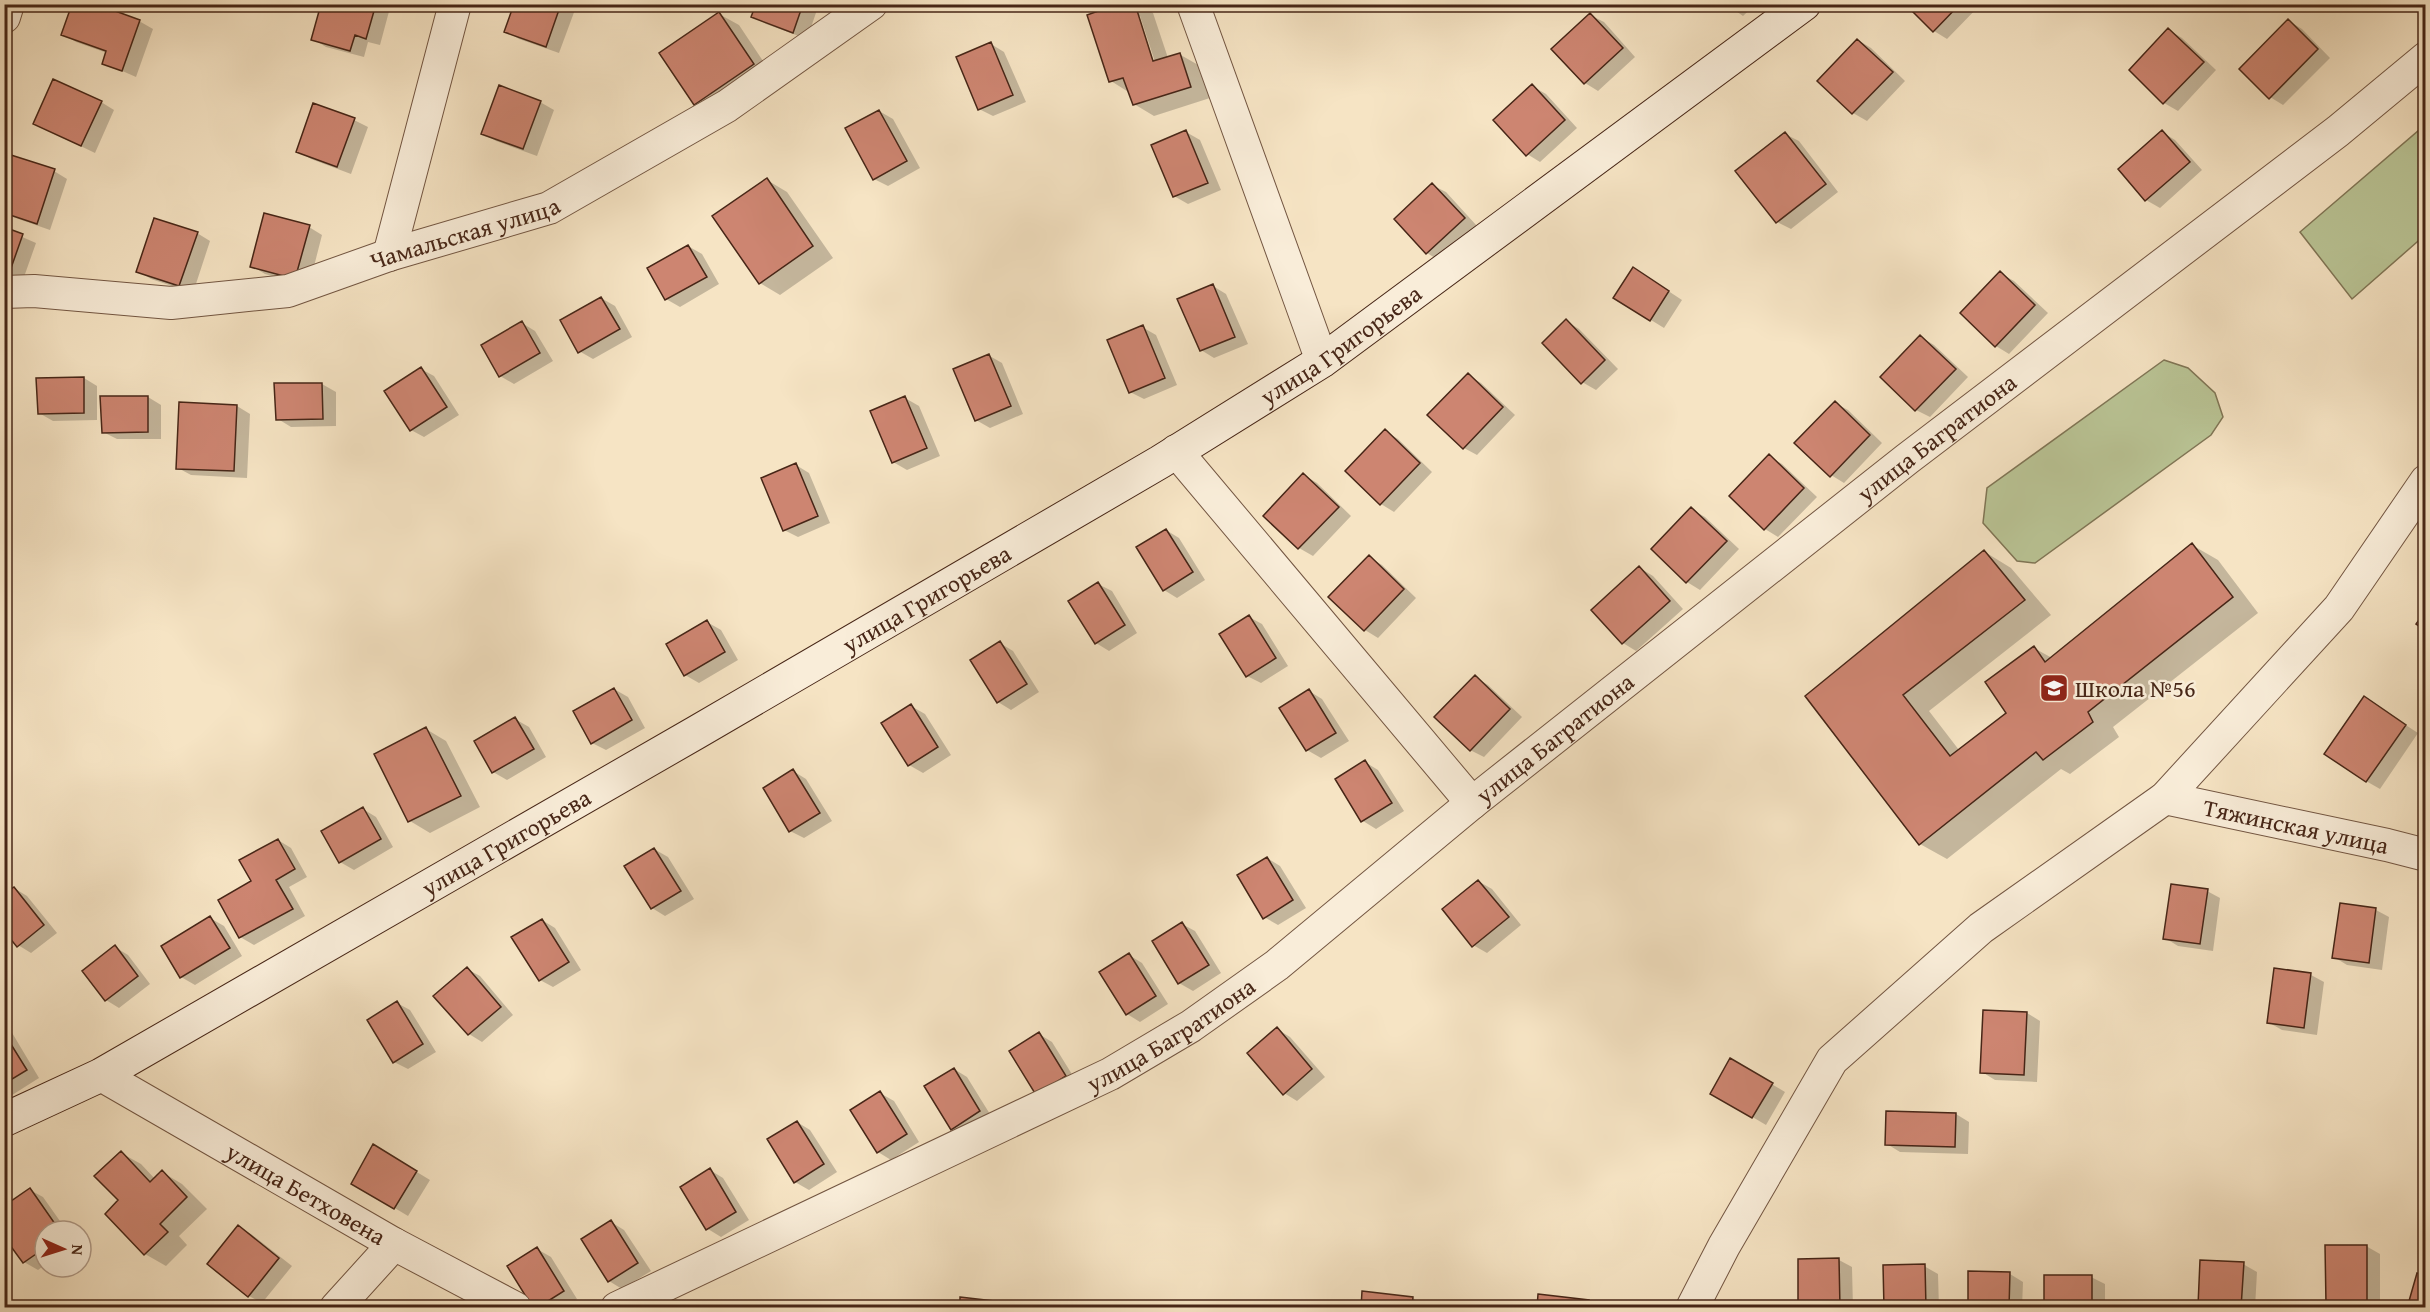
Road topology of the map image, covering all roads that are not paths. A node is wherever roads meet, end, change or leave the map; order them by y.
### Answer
1 (8, 4) edge
2 (455, 4) edge
3 (872, 4) edge
4 (1193, 4) edge
5 (1804, 4) edge
6 (4, 17) edge
7 (2426, 58) edge
8 (389, 255) junction
9 (4, 292) edge
10 (1322, 362) junction
11 (1176, 451) junction
12 (2426, 481) edge
13 (2165, 798) junction
14 (1472, 803) junction
15 (2426, 855) edge
16 (101, 1074) junction
17 (4, 1120) edge
18 (394, 1244) junction
19 (336, 1308) edge
20 (515, 1308) edge
21 (617, 1308) edge
22 (1692, 1308) edge

1 - 6 street
2 - 8 street
3 - 8 street, Чамальская улица
4 - 10 street
5 - 10 main road, улица Григорьева
7 - 14 street, улица Багратиона
8 - 9 street, Чамальская улица
10 - 11 main road, улица Григорьева
11 - 14 street
11 - 16 main road, улица Григорьева
12 - 13 street
13 - 15 street, Тяжинская улица
13 - 22 street
14 - 21 street, улица Багратиона
16 - 17 main road, улица Григорьева
16 - 18 street, улица Бетховена
18 - 19 street
18 - 20 street, улица Бетховена

